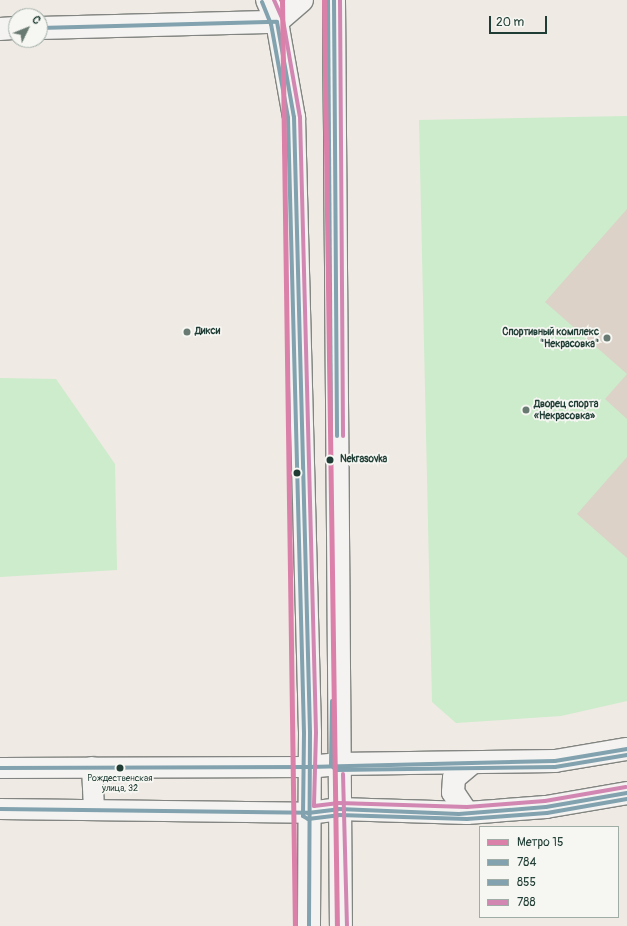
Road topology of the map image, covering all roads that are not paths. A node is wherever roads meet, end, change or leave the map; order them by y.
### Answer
1 (267, 0) edge
2 (302, 0) edge
3 (334, 0) edge
4 (277, 22) junction
5 (48, 28) edge
6 (627, 749) edge
7 (472, 763) junction
8 (337, 764) junction
9 (92, 767) junction
10 (0, 768) edge
11 (309, 768) junction
12 (627, 793) edge
13 (0, 809) edge
14 (94, 809) junction
15 (339, 809) junction
16 (308, 813) junction
17 (466, 813) junction
18 (309, 926) edge
19 (341, 926) edge

1 - 4 main road
2 - 4 main road
3 - 8 main road
4 - 5 main road
4 - 11 main road
6 - 7 main road
7 - 8 main road
7 - 17 main road
8 - 11 main road
8 - 15 main road
9 - 10 street
9 - 11 street
9 - 14 street
11 - 16 main road
12 - 17 main road
13 - 14 street
14 - 16 street
15 - 16 main road
15 - 17 main road
15 - 19 main road
16 - 18 main road

